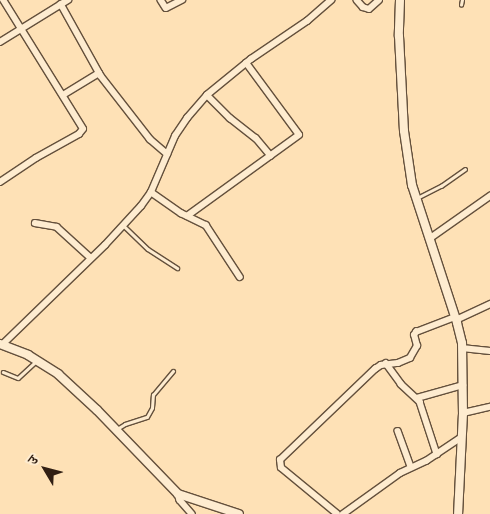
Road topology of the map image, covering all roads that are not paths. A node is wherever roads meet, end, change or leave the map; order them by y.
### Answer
1 (3, 0) edge
2 (68, 0) edge
3 (161, 0) edge
4 (182, 0) edge
5 (331, 0) edge
6 (357, 0) edge
7 (379, 0) edge
8 (400, 0) edge
9 (462, 0) edge
10 (61, 4) junction
11 (461, 5) dead end
12 (21, 29) junction
13 (0, 42) edge
14 (246, 63) junction
15 (99, 72) junction
16 (63, 95) junction
17 (207, 95) junction
18 (167, 154) junction
19 (271, 156) junction
20 (465, 169) dead end
21 (0, 182) edge
22 (151, 192) junction
23 (490, 196) edge
24 (415, 198) junction
25 (187, 216) junction
26 (35, 223) dead end
27 (124, 226) junction
28 (429, 239) junction
29 (91, 258) junction
30 (177, 268) dead end
31 (240, 276) dead end
32 (490, 304) edge
33 (456, 318) junction
34 (1, 344) edge
35 (462, 348) junction
36 (490, 352) edge
37 (37, 360) junction
38 (386, 364) junction
39 (173, 371) dead end
40 (3, 372) dead end
41 (463, 385) junction
42 (416, 398) junction
43 (490, 408) edge
44 (463, 413) junction
45 (116, 430) junction
46 (398, 431) dead end
47 (462, 437) junction
48 (438, 454) junction
49 (411, 467) junction
50 (176, 493) junction
51 (192, 514) edge
52 (238, 514) edge
53 (337, 514) edge
54 (343, 514) edge
55 (458, 514) edge

1 - 12 street
2 - 10 street
3 - 4 street
5 - 14 street
6 - 7 street
8 - 24 street
9 - 11 lane
10 - 12 street
10 - 15 street
12 - 13 street
12 - 16 street
14 - 17 street
14 - 19 street
15 - 16 street
15 - 18 street
16 - 21 street
17 - 18 street
17 - 19 street
18 - 22 street
19 - 25 street
20 - 24 lane
22 - 25 street
22 - 27 street
23 - 28 street
24 - 28 street
25 - 31 street
26 - 29 street
27 - 29 street
27 - 30 lane
28 - 33 street
29 - 34 street
32 - 33 street
33 - 35 street
33 - 38 street
34 - 37 street
35 - 36 street
35 - 41 street
37 - 40 lane
37 - 45 street
38 - 42 street
38 - 53 street
39 - 45 lane
41 - 42 street
41 - 44 street
42 - 48 street
43 - 44 street
44 - 47 street
45 - 50 street
46 - 49 street
47 - 48 street
47 - 55 street
48 - 49 street
49 - 54 street
50 - 51 street
50 - 52 street

